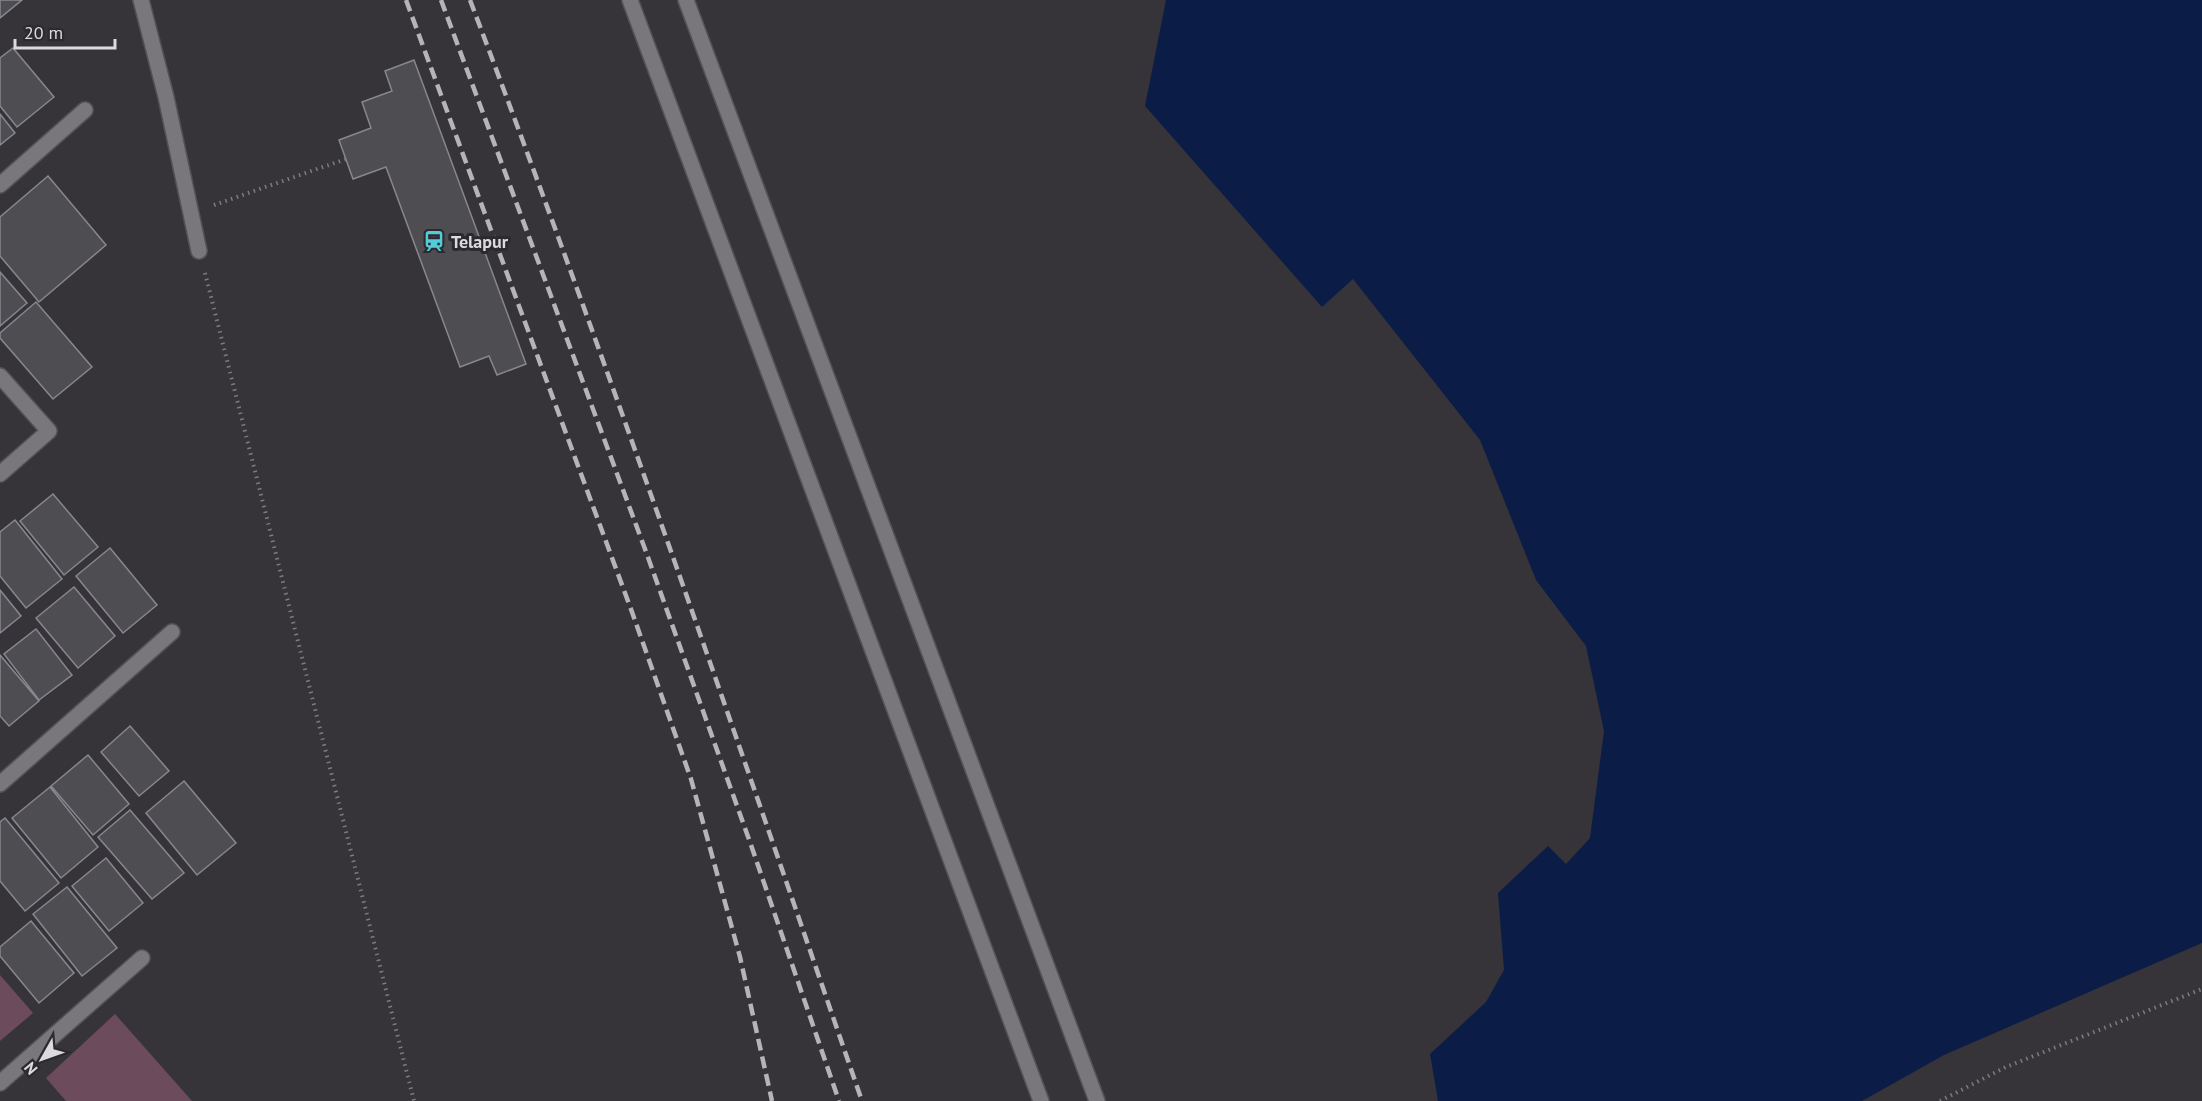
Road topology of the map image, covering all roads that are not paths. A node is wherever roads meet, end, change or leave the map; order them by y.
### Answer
1 (141, 0) edge
2 (630, 0) edge
3 (686, 0) edge
4 (85, 110) dead end
5 (0, 185) edge
6 (199, 251) road end
7 (0, 376) edge
8 (0, 474) edge
9 (172, 632) dead end
10 (0, 784) edge
11 (142, 958) dead end
12 (0, 1083) edge
13 (1041, 1101) edge
14 (1097, 1101) edge

1 - 6 street
2 - 13 street
3 - 14 street
4 - 5 street
7 - 8 street
9 - 10 street
11 - 12 street

